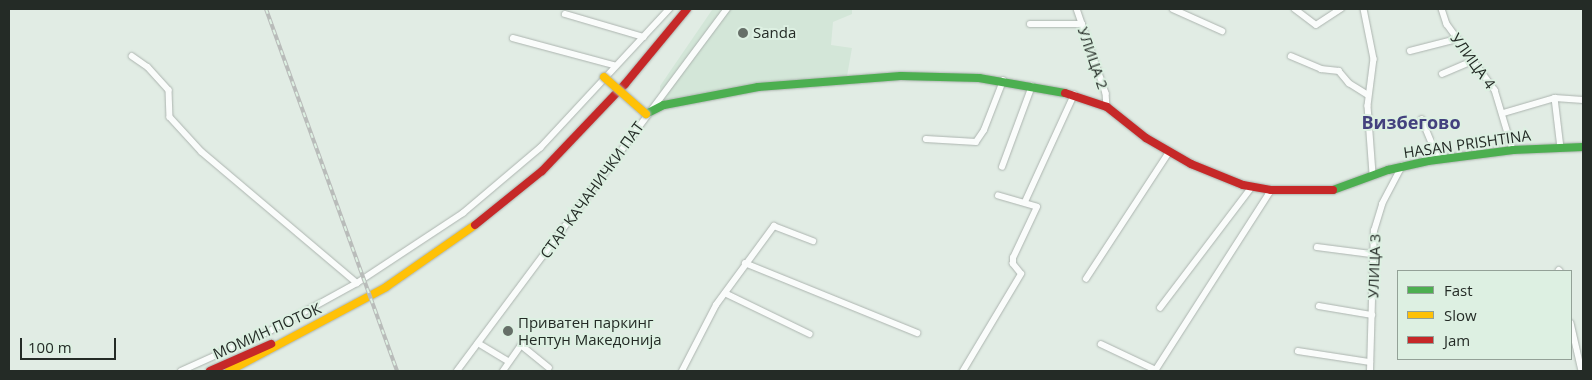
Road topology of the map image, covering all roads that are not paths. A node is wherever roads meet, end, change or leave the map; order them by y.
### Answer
1 (668, 9) edge
2 (686, 9) edge
3 (727, 9) edge
4 (1077, 9) edge
5 (1173, 9) edge
6 (1295, 9) edge
7 (1341, 9) edge
8 (1364, 9) edge
9 (1442, 9) edge
10 (1332, 12) edge
11 (565, 14) dead end
12 (1030, 24) dead end
13 (1082, 24) junction
14 (1222, 31) dead end
15 (644, 37) junction
16 (513, 38) dead end
17 (1457, 38) junction
18 (1410, 51) dead end
19 (132, 56) dead end
20 (1291, 56) dead end
21 (1473, 62) junction
22 (614, 64) junction
23 (1442, 74) dead end
24 (604, 77) junction
25 (1003, 81) junction
26 (1032, 86) junction
27 (1368, 94) junction
28 (1074, 95) junction
29 (1555, 98) junction
30 (1583, 100) edge
31 (1107, 107) junction
32 (1504, 113) junction
33 (646, 114) junction
34 (1422, 119) dead end
35 (926, 140) dead end
36 (1583, 147) edge
37 (1561, 148) junction
38 (1512, 150) junction
39 (1169, 152) junction
40 (1440, 160) junction
41 (1002, 166) dead end
42 (1402, 166) junction
43 (1373, 174) junction
44 (1252, 187) junction
45 (1271, 190) junction
46 (999, 196) dead end
47 (1025, 202) junction
48 (813, 241) dead end
49 (1317, 247) dead end
50 (1371, 254) junction
51 (746, 263) junction
52 (1086, 279) dead end
53 (357, 283) junction
54 (724, 293) junction
55 (1319, 306) dead end
56 (1160, 308) dead end
57 (335, 315) junction
58 (1372, 315) junction
59 (1572, 328) edge
60 (917, 333) dead end
61 (810, 334) dead end
62 (478, 343) junction
63 (1101, 344) dead end
64 (1298, 351) dead end
65 (508, 361) junction
66 (1370, 362) junction
67 (549, 368) dead end
68 (1156, 370) edge
69 (181, 371) edge
70 (210, 371) edge
71 (229, 371) edge
72 (457, 371) edge
73 (503, 371) edge
74 (682, 371) edge
75 (963, 371) edge
76 (1370, 371) edge
77 (1582, 371) edge

1 - 15 street
2 - 57 street
3 - 33 street, СТАР КАЧАНИЧКИ ПАТ
4 - 13 street, УЛИЦА 2
5 - 14 street
6 - 10 street
7 - 10 street
8 - 27 street
9 - 17 street, УЛИЦА 4
11 - 15 street
12 - 13 street
13 - 31 street, УЛИЦА 2
15 - 22 street
16 - 22 street
17 - 18 street
17 - 21 street, УЛИЦА 4
19 - 53 street
20 - 27 street
21 - 23 street
21 - 32 street, УЛИЦА 4
22 - 24 street
24 - 33 street, bridge
24 - 53 street
25 - 26 street, HASAN PRISHTINA
25 - 33 street, HASAN PRISHTINA
25 - 35 street
26 - 28 street, HASAN PRISHTINA
26 - 41 street
27 - 43 street
28 - 31 street, HASAN PRISHTINA
28 - 47 street
29 - 30 street
29 - 32 street
29 - 37 street
31 - 39 street, HASAN PRISHTINA
32 - 38 street, УЛИЦА 4
33 - 62 street, СТАР КАЧАНИЧКИ ПАТ
34 - 40 street
36 - 37 street, HASAN PRISHTINA
37 - 38 street, HASAN PRISHTINA
38 - 40 street, HASAN PRISHTINA
39 - 44 street, HASAN PRISHTINA
39 - 52 street
40 - 42 street, HASAN PRISHTINA
42 - 43 street, HASAN PRISHTINA
42 - 50 street, УЛИЦА 3
43 - 45 street, HASAN PRISHTINA
44 - 45 street, HASAN PRISHTINA
44 - 56 street
45 - 68 street
46 - 47 street
47 - 75 street
48 - 51 street
49 - 50 street
50 - 58 street, УЛИЦА 3
51 - 54 street
51 - 60 street
53 - 69 street
54 - 61 street
54 - 74 street
55 - 58 street
57 - 70 street, МОМИН ПОТОК
57 - 71 street
58 - 66 street, УЛИЦА 3
59 - 77 street
62 - 65 street
62 - 72 street, СТАР КАЧАНИЧКИ ПАТ
63 - 68 street
64 - 66 street
65 - 67 street
65 - 73 street
66 - 76 street, УЛИЦА 3

